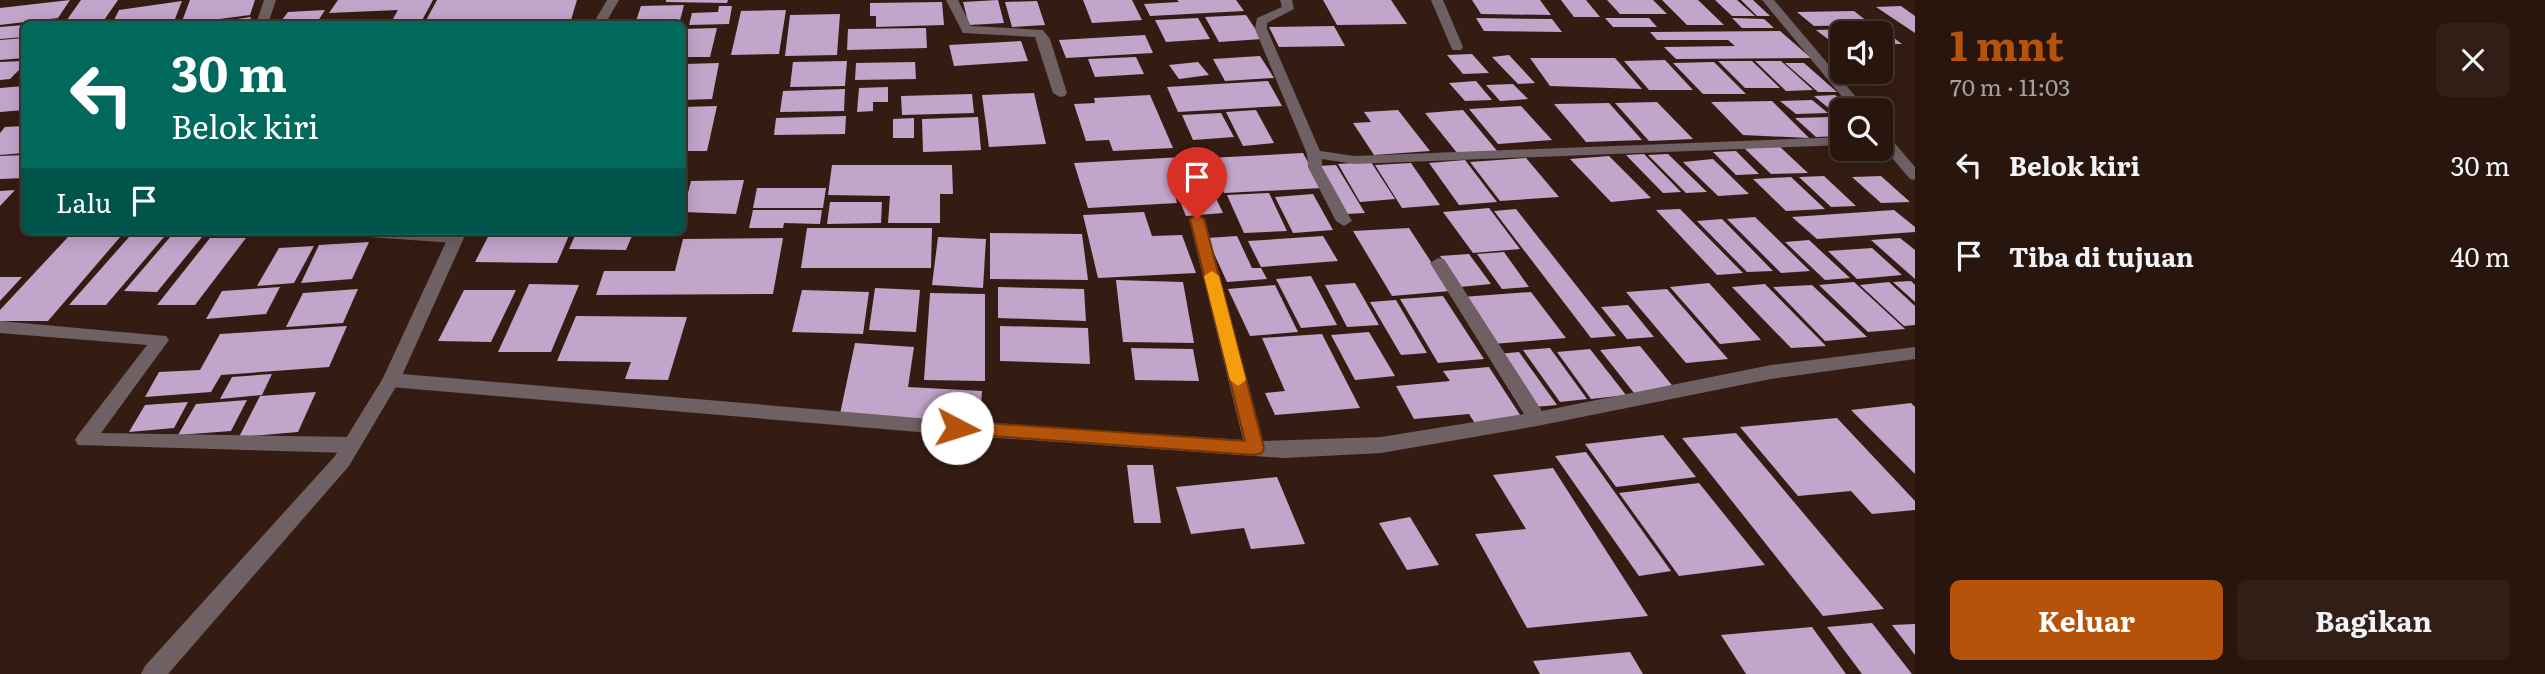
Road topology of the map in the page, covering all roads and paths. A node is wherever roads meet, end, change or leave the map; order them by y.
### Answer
1 (270, 0) edge
2 (613, 0) edge
3 (952, 0) edge
4 (1286, 0) edge
5 (1437, 0) edge
6 (1768, 0) edge
7 (263, 21) edge
8 (601, 21) edge
9 (1457, 47) dead end
10 (1060, 93) dead end
11 (1850, 98) edge
12 (1830, 142) edge
13 (1893, 151) edge
14 (1314, 155) junction
15 (1915, 176) edge
16 (1197, 219) dead end
17 (1344, 221) dead end
18 (456, 235) edge
19 (1438, 263) dead end
20 (0, 327) edge
21 (1915, 354) edge
22 (391, 380) junction
23 (1537, 419) junction
24 (351, 445) junction
25 (1255, 448) junction
26 (153, 674) edge

1 - 7 street
2 - 8 street
3 - 10 street
4 - 14 street
5 - 9 street
6 - 11 street
12 - 14 street
13 - 15 street
14 - 17 street
16 - 25 street
18 - 22 street
19 - 23 street
20 - 24 street
21 - 23 street
22 - 24 street
22 - 25 street
23 - 25 street
24 - 26 street

